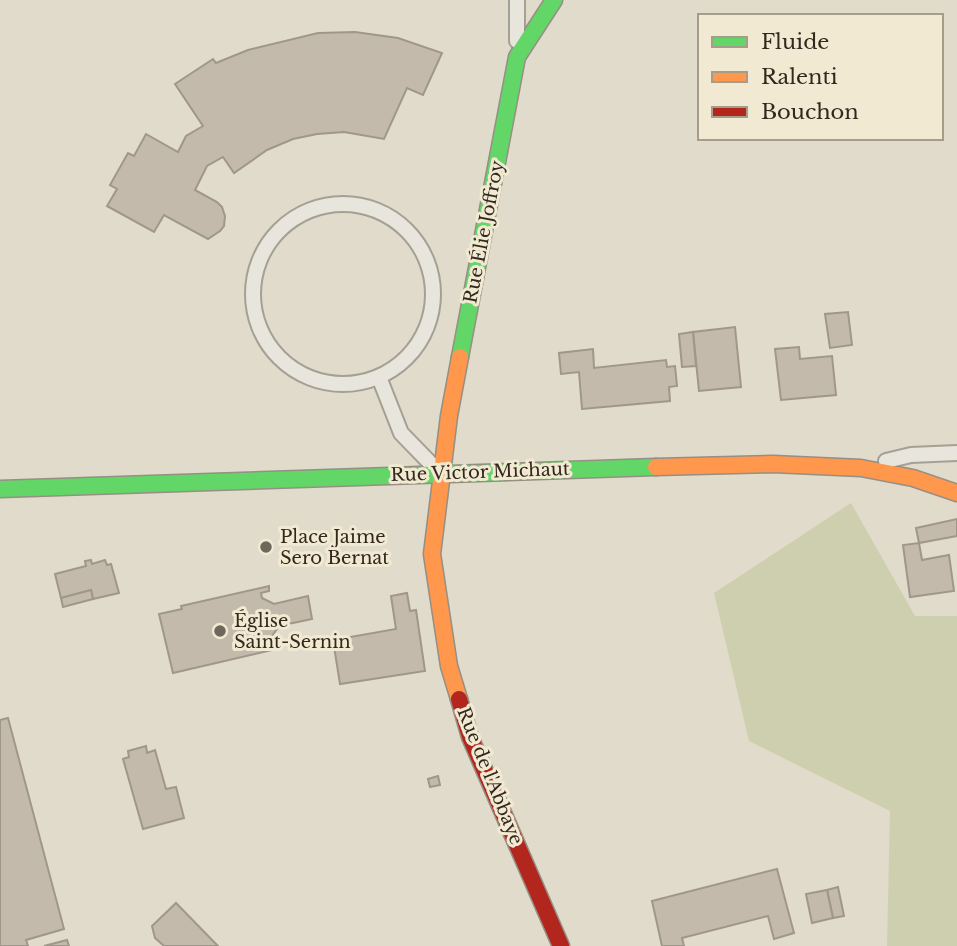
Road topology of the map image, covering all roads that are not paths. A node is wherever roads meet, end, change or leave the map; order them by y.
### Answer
1 (517, 0) edge
2 (554, 0) edge
3 (517, 57) junction
4 (379, 377) junction
5 (957, 453) edge
6 (861, 468) junction
7 (442, 474) junction
8 (0, 489) edge
9 (957, 493) edge
10 (561, 946) edge

1 - 3 lane
2 - 3 street, Rue Élie Joffroy
3 - 7 street, Rue Élie Joffroy
4 - 4 lane
4 - 7 lane
5 - 6 lane
6 - 7 street, Rue Victor Michaut
6 - 9 street, Rue Victor Michaut
7 - 8 street, Rue Victor Michaut
7 - 10 street, Rue de l'Abbaye

